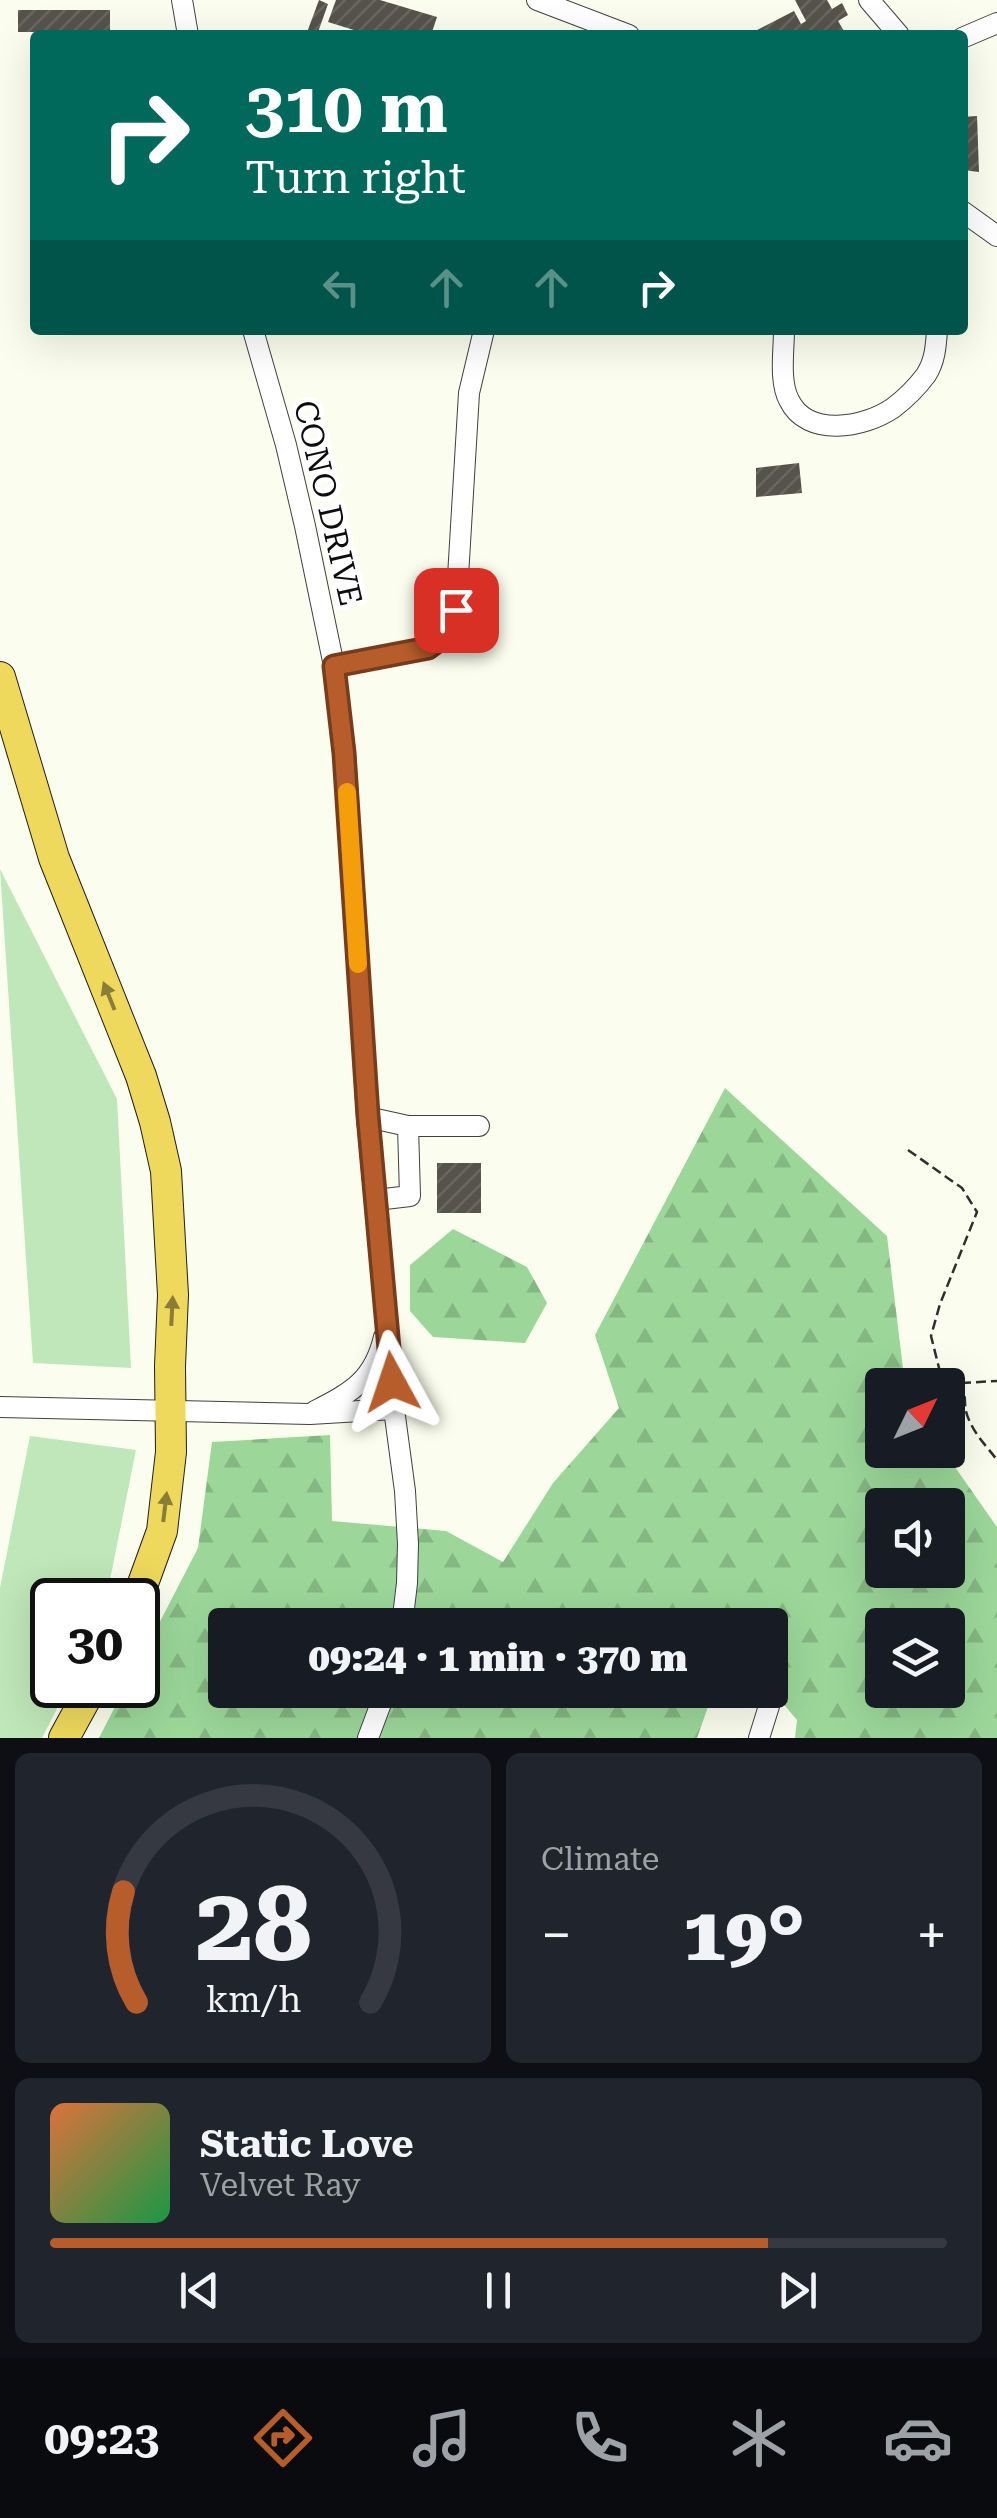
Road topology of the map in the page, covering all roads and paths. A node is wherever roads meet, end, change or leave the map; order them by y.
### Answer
1 (182, 0) edge
2 (537, 0) edge
3 (869, 0) edge
4 (997, 23) edge
5 (187, 30) edge
6 (615, 30) edge
7 (895, 30) edge
8 (968, 35) edge
9 (968, 215) edge
10 (997, 236) edge
11 (254, 335) edge
12 (483, 335) edge
13 (784, 335) edge
14 (937, 335) edge
15 (334, 666) junction
16 (0, 677) edge
17 (368, 1116) junction
18 (408, 1126) junction
19 (479, 1126) dead end
20 (908, 1150) dead end
21 (376, 1200) junction
22 (387, 1326) junction
23 (939, 1368) edge
24 (997, 1381) edge
25 (965, 1383) edge
26 (965, 1392) edge
27 (0, 1406) edge
28 (171, 1409) junction
29 (394, 1410) junction
30 (310, 1414) junction
31 (997, 1460) edge
32 (144, 1578) edge
33 (404, 1608) edge
34 (80, 1708) edge
35 (379, 1708) edge
36 (768, 1708) edge
37 (64, 1738) edge
38 (368, 1738) edge
39 (759, 1738) edge

1 - 5 street
2 - 6 street
3 - 7 street
4 - 8 street
9 - 10 street
11 - 15 street, CONO DRIVE
12 - 15 street
13 - 14 street
15 - 17 street, CONO DRIVE
28 -> 16 highway
17 - 18 street
17 - 21 street, CONO DRIVE
18 - 19 street
18 - 21 street
20 - 23 path
21 - 22 street, CONO DRIVE
22 - 29 street, CONO DRIVE
22 - 30 street
24 - 25 path
26 - 31 path
27 - 28 street
28 - 30 street
32 -> 28 highway
29 - 30 street
29 - 33 street, CONO DRIVE
34 - 37 highway
35 - 38 street
36 - 39 street

